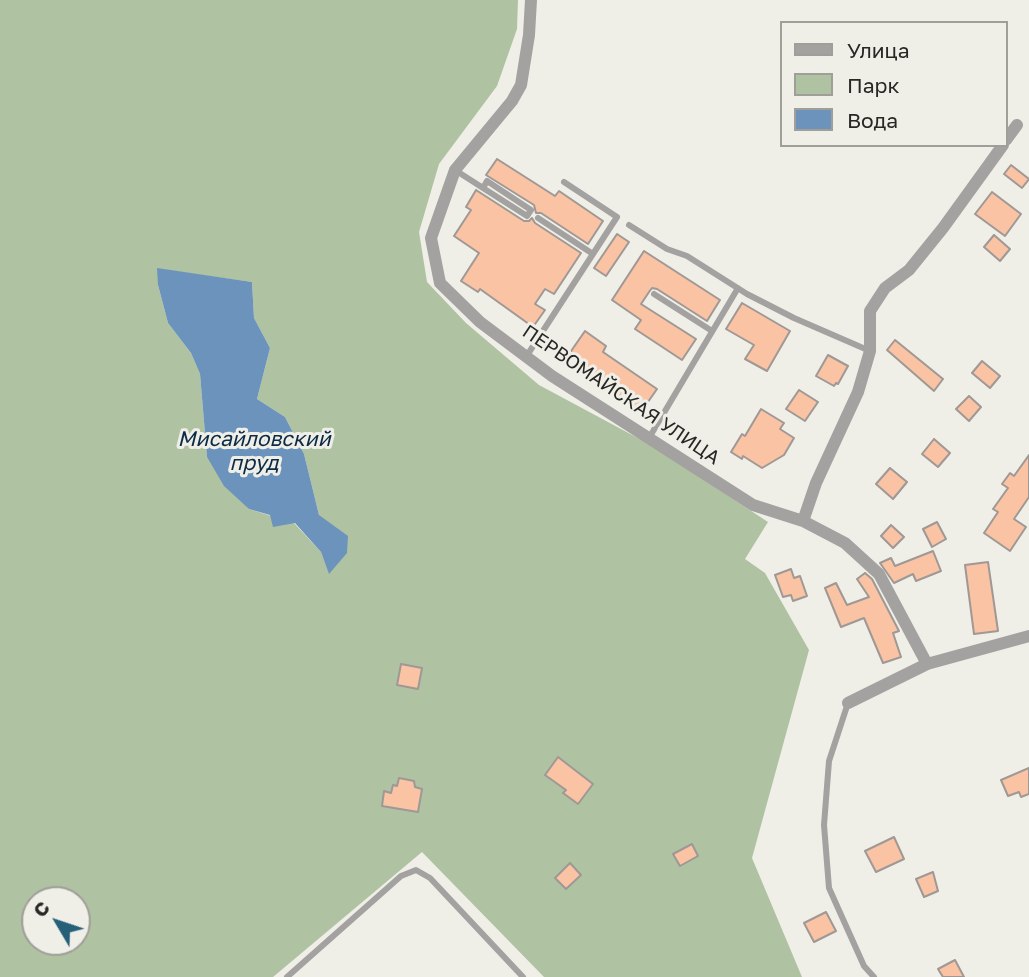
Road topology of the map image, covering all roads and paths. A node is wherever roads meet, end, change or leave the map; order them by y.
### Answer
1 (531, 0) edge
2 (1017, 125) dead end
3 (1008, 137) edge
4 (1002, 147) edge
5 (456, 170) junction
6 (564, 182) dead end
7 (483, 188) junction
8 (538, 218) dead end
9 (629, 225) dead end
10 (593, 254) junction
11 (738, 288) junction
12 (654, 294) dead end
13 (712, 331) junction
14 (870, 351) junction
15 (526, 356) junction
16 (649, 438) junction
17 (803, 521) junction
18 (1029, 636) edge
19 (927, 664) junction
20 (848, 703) joint
21 (287, 977) edge
22 (523, 977) edge
23 (874, 977) edge

1 - 5 street, ПЕРВОМАЙСКАЯ УЛИЦА
2 - 3 street
4 - 14 street
5 - 7 lane
5 - 15 street, ПЕРВОМАЙСКАЯ УЛИЦА
6 - 10 lane
7 - 7 lane
8 - 10 lane
9 - 11 lane
10 - 15 lane
11 - 13 lane
11 - 14 lane
12 - 13 lane
13 - 16 lane
14 - 17 street
15 - 16 street, ПЕРВОМАЙСКАЯ УЛИЦА
16 - 17 street, ПЕРВОМАЙСКАЯ УЛИЦА
17 - 19 street, ПЕРВОМАЙСКАЯ УЛИЦА
18 - 19 street
19 - 20 street
20 - 23 lane
21 - 22 lane

